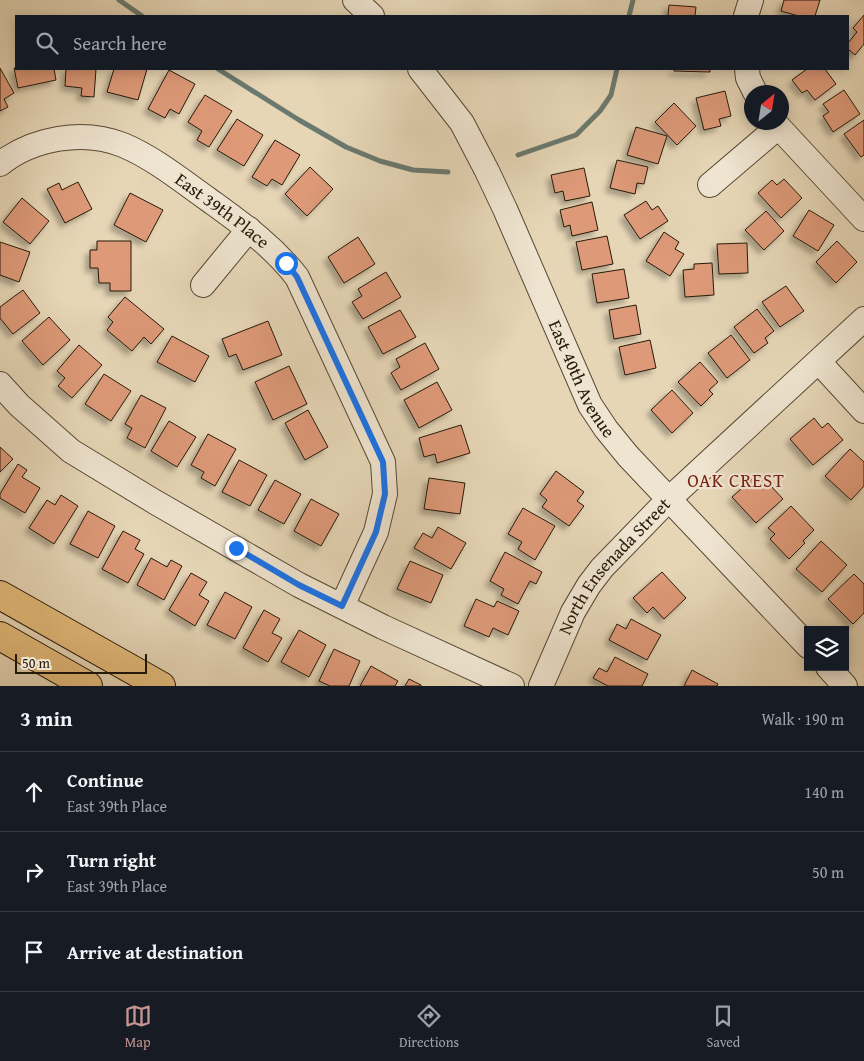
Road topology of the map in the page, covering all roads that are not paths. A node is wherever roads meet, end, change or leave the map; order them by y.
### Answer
1 (355, 0) edge
2 (751, 0) edge
3 (371, 15) edge
4 (746, 15) edge
5 (421, 70) edge
6 (747, 70) edge
7 (752, 85) edge
8 (770, 130) edge
9 (781, 130) edge
10 (0, 164) edge
11 (710, 185) dead end
12 (864, 219) edge
13 (249, 229) junction
14 (203, 286) dead end
15 (864, 319) edge
16 (818, 362) junction
17 (0, 384) edge
18 (864, 411) edge
19 (669, 498) junction
20 (0, 595) edge
21 (342, 606) junction
22 (0, 636) edge
23 (804, 642) edge
24 (832, 671) edge
25 (88, 686) edge
26 (161, 686) edge
27 (512, 686) edge
28 (541, 686) edge
29 (845, 686) edge

1 - 3 street
2 - 4 street
5 - 19 street, East 40th Avenue
6 - 7 street
8 - 11 street
9 - 12 street
10 - 13 street, East 39th Place
13 - 14 street
13 - 21 street, East 39th Place
15 - 16 street, North Ensenada Street
16 - 18 street
16 - 19 street, North Ensenada Street
17 - 21 street
19 - 23 street, East 40th Avenue
19 - 28 street, North Ensenada Street
20 - 26 main road
21 - 27 street
22 - 25 main road
24 - 29 street

